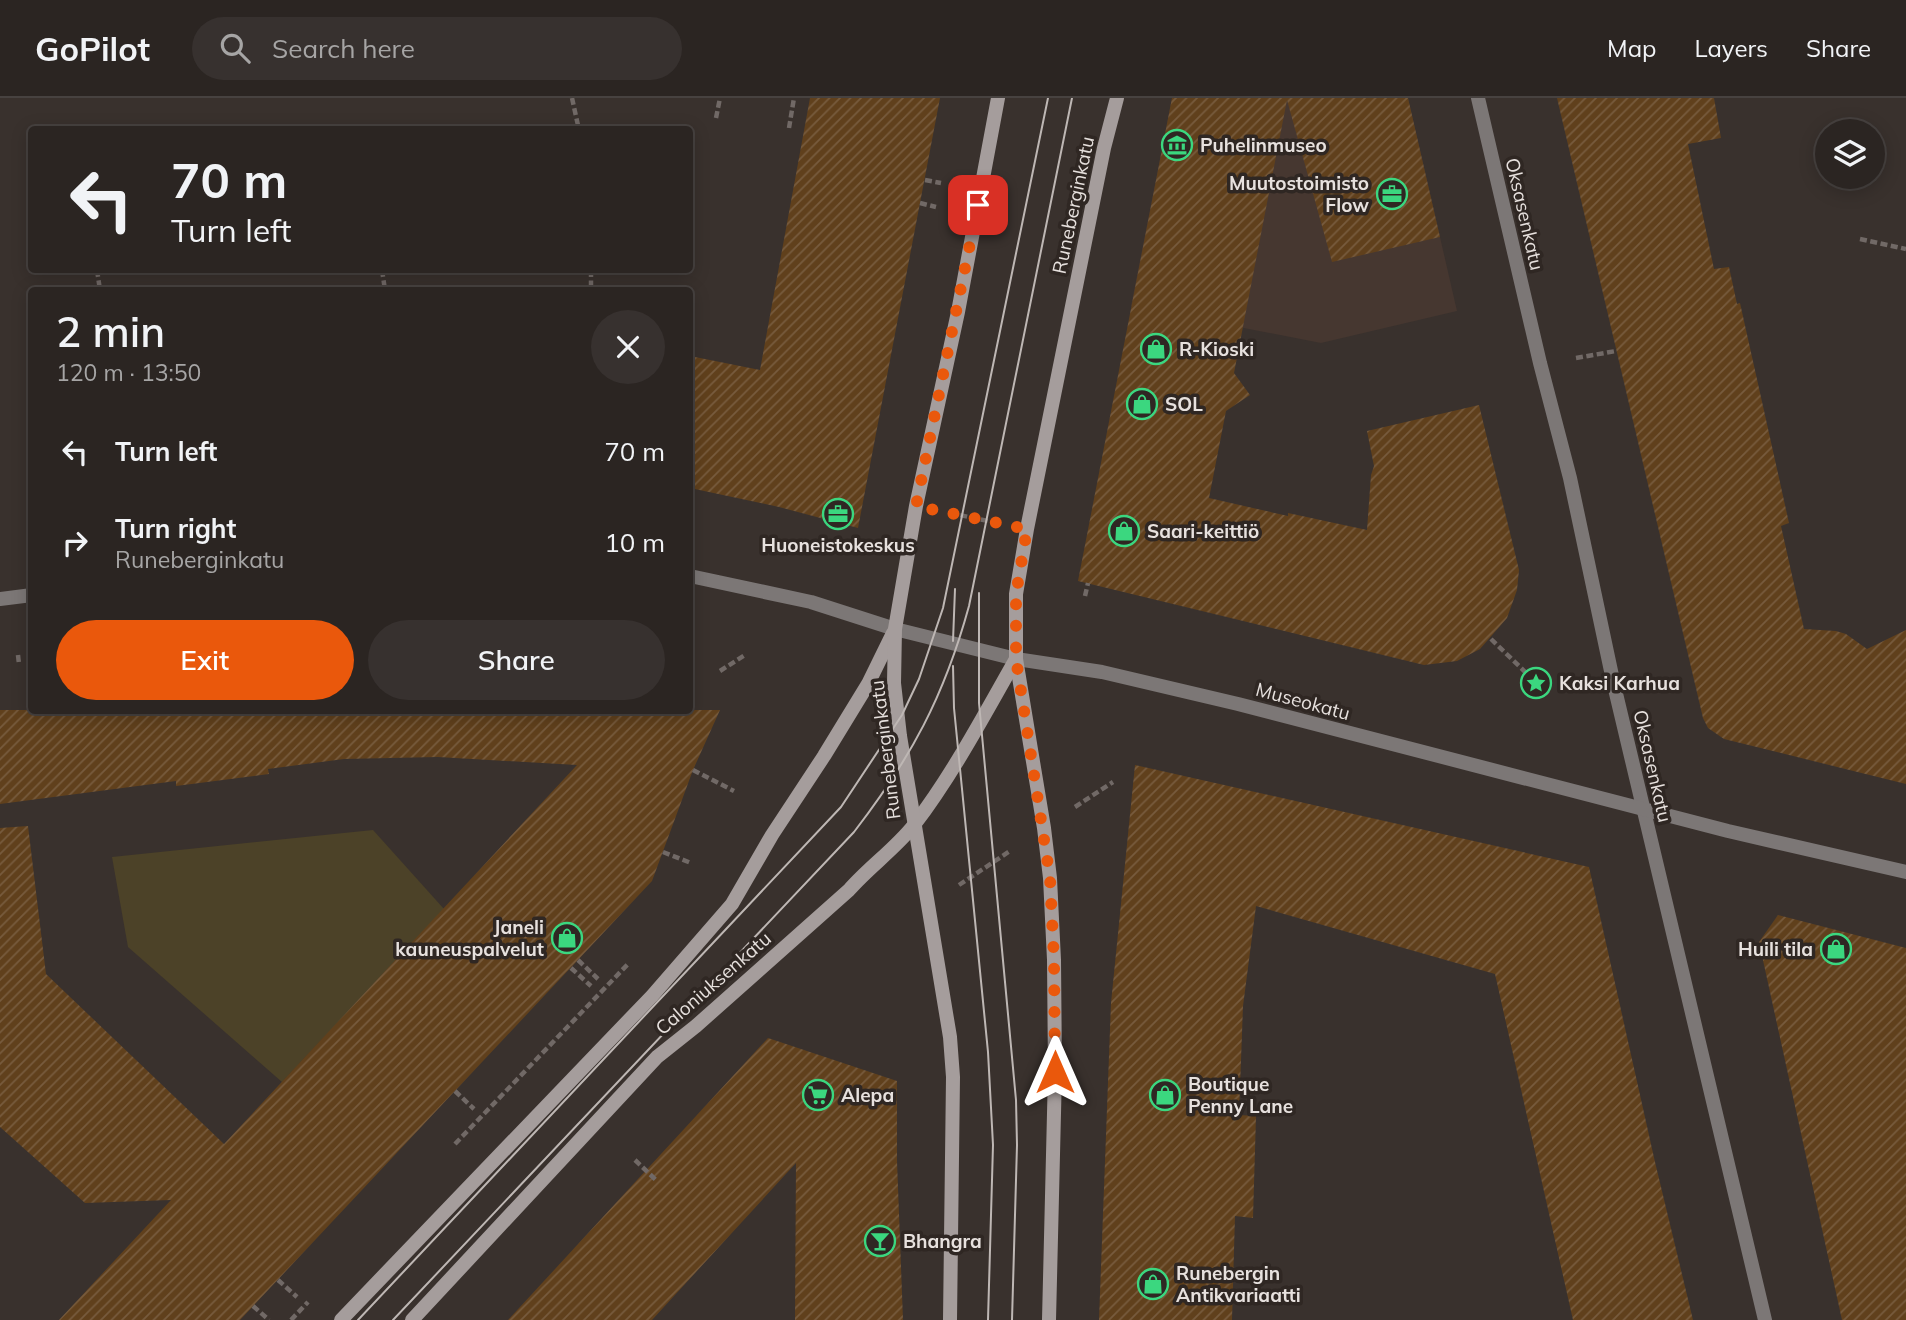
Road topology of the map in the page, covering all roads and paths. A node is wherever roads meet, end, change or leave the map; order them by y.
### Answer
1 (572, 98) edge
2 (720, 98) edge
3 (793, 98) edge
4 (998, 98) edge
5 (1117, 98) edge
6 (1478, 98) edge
7 (716, 118) dead end
8 (578, 126) edge
9 (789, 128) dead end
10 (925, 180) dead end
11 (941, 183) dead end
12 (920, 203) dead end
13 (936, 207) dead end
14 (1860, 239) dead end
15 (1906, 249) edge
16 (916, 506) junction
17 (1027, 529) junction
18 (693, 577) edge
19 (1088, 583) dead end
20 (28, 596) edge
21 (1084, 596) dead end
22 (0, 599) edge
23 (895, 629) junction
24 (1491, 639) dead end
25 (18, 655) dead end
26 (745, 655) dead end
27 (1016, 659) junction
28 (19, 664) dead end
29 (720, 671) dead end
30 (1548, 694) dead end
31 (694, 770) dead end
32 (1113, 782) dead end
33 (734, 791) dead end
34 (1644, 809) junction
35 (913, 826) junction
36 (1044, 828) junction
37 (663, 852) dead end
38 (691, 863) dead end
39 (1906, 872) edge
40 (927, 906) junction
41 (578, 960) dead end
42 (571, 968) dead end
43 (598, 979) dead end
44 (592, 986) dead end
45 (455, 1091) dead end
46 (474, 1109) dead end
47 (635, 1160) dead end
48 (657, 1181) dead end
49 (278, 1280) dead end
50 (296, 1297) dead end
51 (253, 1306) dead end
52 (269, 1320) edge
53 (341, 1320) edge
54 (412, 1320) edge
55 (950, 1320) edge
56 (1048, 1320) edge
57 (1765, 1320) edge

1 - 8 path
2 - 7 path
3 - 9 path
4 - 16 main road, Runeberginkatu
5 - 17 main road, Runeberginkatu
6 - 34 street, Oksasenkatu
10 - 11 path
12 - 13 path
14 - 15 path
16 - 17 path
16 - 23 main road, Runeberginkatu
17 - 27 main road, Runeberginkatu
18 - 23 street, Museokatu
19 - 21 path
20 - 22 street
23 - 27 street, Museokatu
23 - 35 main road, Runeberginkatu
23 - 53 main road, Caloniuksenkatu
24 - 30 path
25 - 28 path
26 - 29 path
27 - 34 street, Museokatu
27 - 35 main road, Caloniuksenkatu
27 - 36 main road, Runeberginkatu
31 - 33 path
32 - 36 path
34 - 39 street, Museokatu
34 - 57 street, Oksasenkatu
35 - 40 main road, Runeberginkatu
35 - 54 main road, Caloniuksenkatu
36 - 40 path
36 - 56 main road, Runeberginkatu
37 - 38 path
40 - 55 main road, Runeberginkatu
41 - 43 path
42 - 44 path
45 - 46 path
47 - 48 path
49 - 50 path
51 - 52 path

